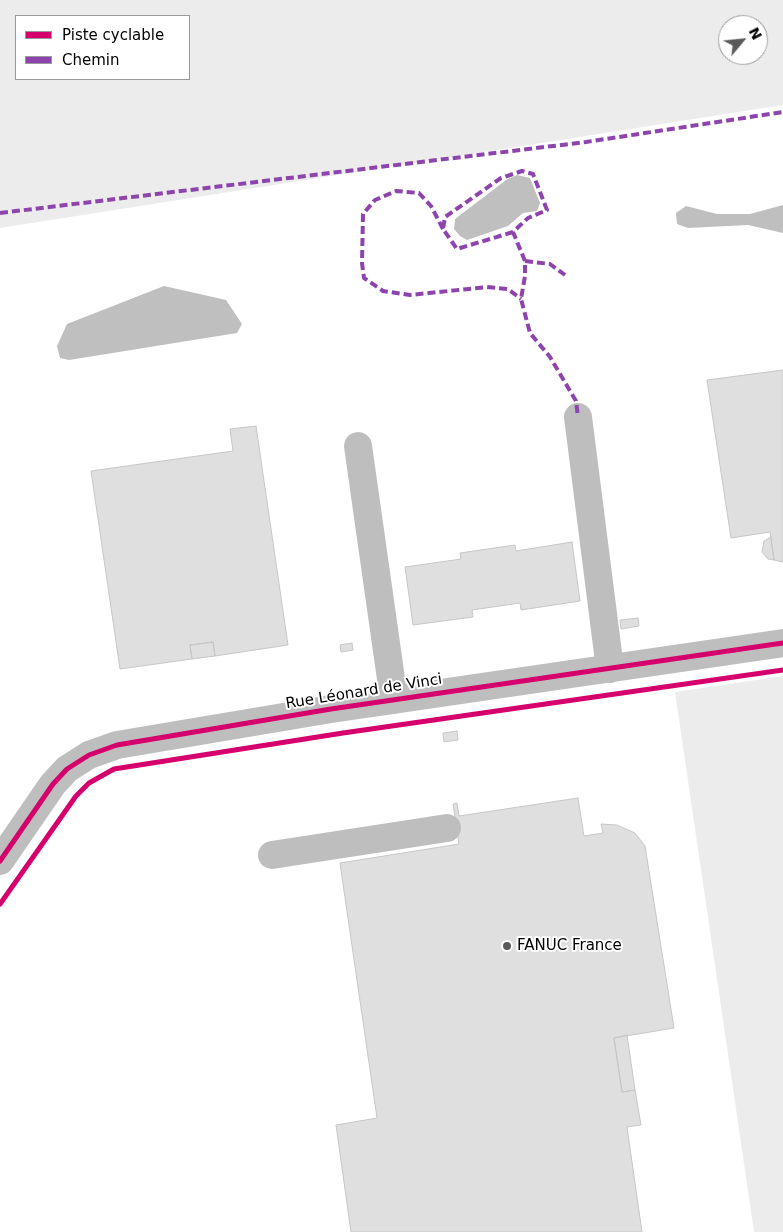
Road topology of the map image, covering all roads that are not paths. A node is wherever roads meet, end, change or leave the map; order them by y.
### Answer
1 (578, 417) dead end
2 (358, 446) dead end
3 (783, 644) edge
4 (610, 669) junction
5 (394, 700) junction
6 (447, 828) dead end
7 (272, 855) dead end
8 (0, 861) edge

1 - 4 street
2 - 5 street
3 - 4 street, Rue Léonard de Vinci
4 - 5 street, Rue Léonard de Vinci
5 - 8 street, Rue Léonard de Vinci
6 - 7 street

